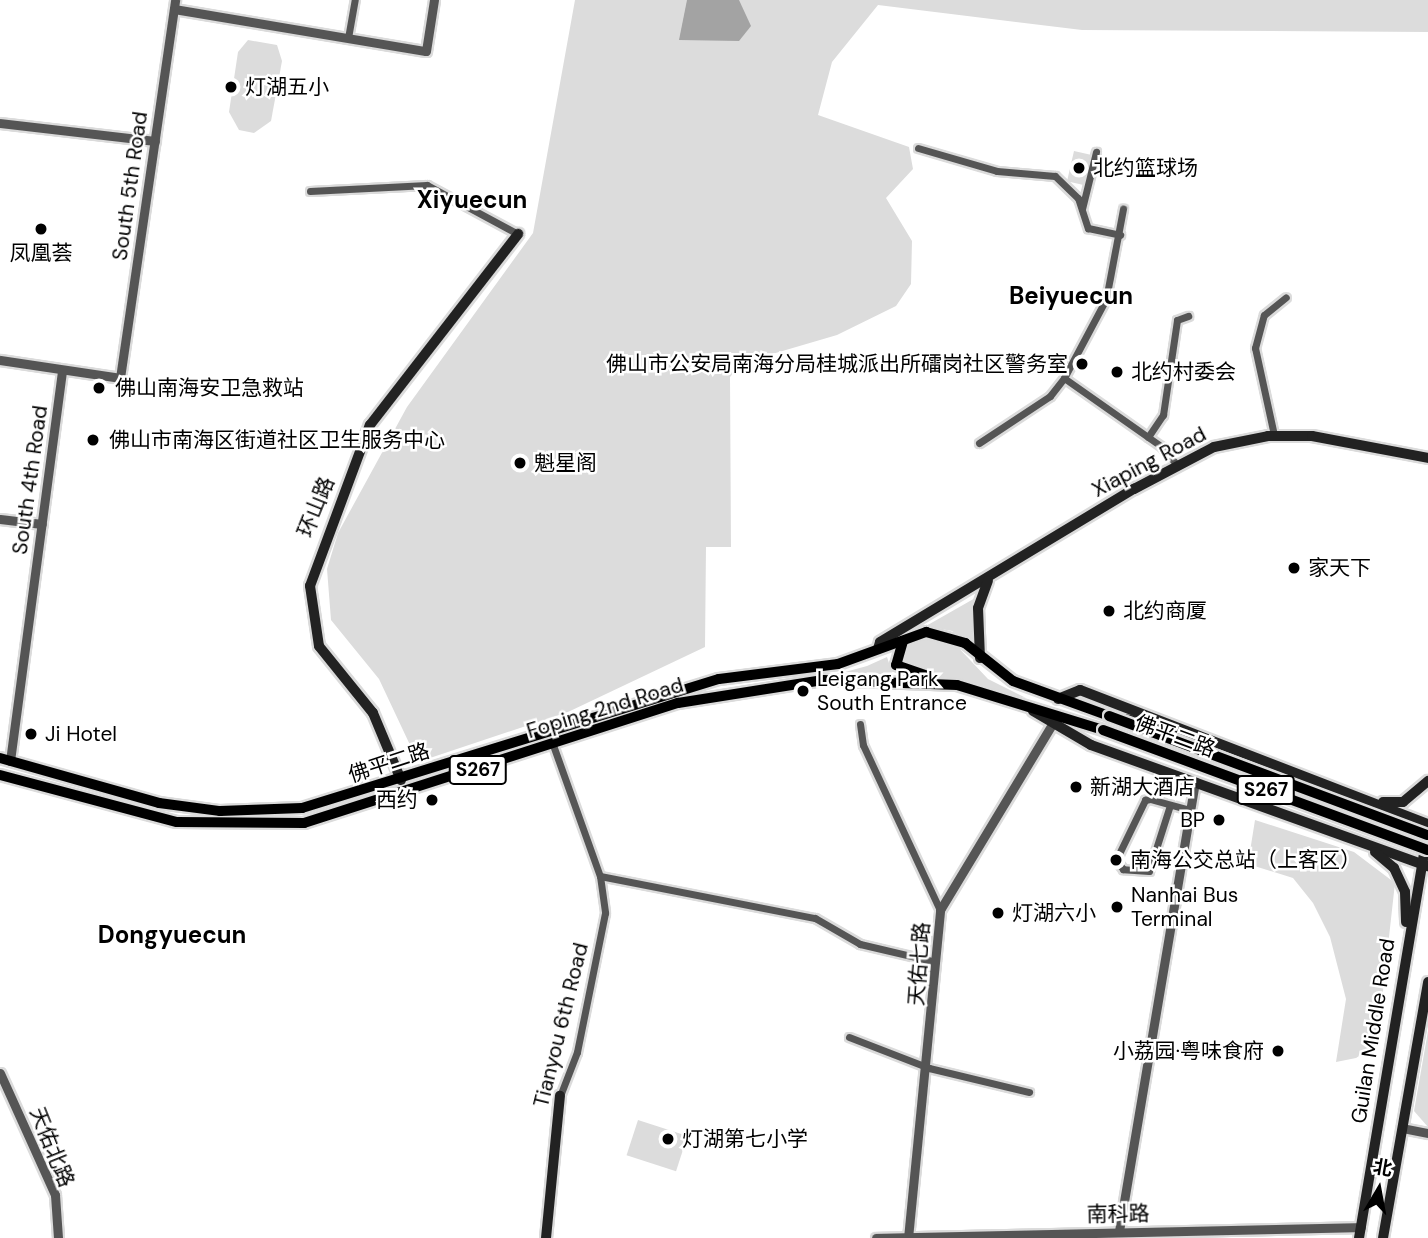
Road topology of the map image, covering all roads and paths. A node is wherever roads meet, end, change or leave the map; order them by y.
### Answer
1 (355, 0) edge
2 (434, 0) edge
3 (175, 4) edge
4 (348, 38) junction
5 (0, 124) edge
6 (155, 141) junction
7 (918, 149) dead end
8 (1096, 152) dead end
9 (310, 191) dead end
10 (1082, 209) junction
11 (1124, 209) dead end
12 (518, 234) joint
13 (1120, 235) junction
14 (1286, 297) dead end
15 (1188, 316) dead end
16 (0, 360) edge
17 (62, 371) junction
18 (1064, 378) junction
19 (1274, 435) junction
20 (1148, 437) junction
21 (979, 443) dead end
22 (1428, 458) edge
23 (1178, 466) junction
24 (0, 519) edge
25 (41, 524) junction
26 (988, 581) junction
27 (904, 639) junction
28 (878, 649) junction
29 (980, 659) junction
30 (957, 685) junction
31 (1058, 699) junction
32 (1116, 702) junction
33 (1024, 706) junction
34 (1091, 710) junction
35 (1109, 716) junction
36 (1053, 723) junction
37 (860, 724) dead end
38 (1181, 727) junction
39 (553, 745) junction
40 (5, 760) edge
41 (0, 775) edge
42 (401, 779) junction
43 (1195, 781) junction
44 (1428, 782) edge
45 (1343, 790) junction
46 (1374, 802) junction
47 (1170, 805) junction
48 (1190, 810) junction
49 (1428, 824) edge
50 (1326, 829) junction
51 (1428, 833) edge
52 (1358, 841) junction
53 (1428, 850) edge
54 (1424, 865) edge
55 (600, 876) junction
56 (940, 910) junction
57 (1407, 943) junction
58 (936, 962) junction
59 (1428, 982) edge
60 (849, 1037) dead end
61 (929, 1068) junction
62 (0, 1073) edge
63 (1029, 1092) dead end
64 (560, 1096) joint
65 (1402, 1128) junction
66 (1428, 1133) edge
67 (1119, 1231) junction
68 (1360, 1233) edge
69 (58, 1238) edge
70 (546, 1238) edge
71 (876, 1238) edge
72 (908, 1238) edge
73 (1383, 1238) edge

1 - 4 street
2 - 4 street
3 - 4 street
3 - 6 street, South 5th Road
5 - 6 street
6 - 17 street, South 5th Road
7 - 10 street
8 - 10 street
9 - 12 street
10 - 13 street
11 - 13 street
12 - 42 main road, 环山路
13 - 18 street
14 - 19 street
15 - 20 street
16 - 17 street
17 - 25 street, South 4th Road
18 - 20 street
18 - 21 street
19 - 22 main road, Xiaping Road
19 - 23 main road, Xiaping Road
20 - 23 street
23 - 26 main road, Xiaping Road
24 - 25 street
25 - 40 street, South 4th Road
26 - 28 main road, Xiaping Road
26 - 29 main road
27 - 28 main road, 佛平二路
27 - 29 main road, 佛平二路
27 - 30 main road
28 - 42 main road, 佛平二路
29 - 31 main road, S267
30 - 33 main road, Foping 2nd Road / S267
30 - 39 main road, Foping 2nd Road / S267
31 - 32 main road
31 - 34 main road, S267
32 - 34 main road
32 - 38 main road
33 - 36 main road
33 - 53 main road, 佛平二路 / S267, bridge
34 - 35 main road, S267
35 - 38 main road
35 - 51 main road, 佛平二路 / S267, bridge
36 - 43 main road
36 - 56 street, 天佑七路
37 - 56 street
38 - 45 main road
39 - 41 main road, Foping 2nd Road / S267
39 - 55 street, Tianyou 6th Road
40 - 42 main road, 佛平二路
43 - 48 street
43 - 50 main road
44 - 46 main road
45 - 46 main road
45 - 50 main road
46 - 49 main road
47 - 47 street
47 - 48 street
48 - 67 street
50 - 52 main road
51 - 54 main road, Guilan Middle Road
52 - 54 main road
52 - 57 main road
54 - 57 main road, Guilan Middle Road
55 - 58 street
55 - 64 street, Tianyou 6th Road
56 - 58 street, 天佑七路
57 - 68 main road, Guilan Middle Road
58 - 61 street, 天佑七路
59 - 65 main road, Guilan Middle Road
60 - 61 street
61 - 63 street
61 - 72 street, 天佑七路
62 - 69 street, 天佑北路
64 - 70 main road, Tianyou 6th Road
65 - 66 street
65 - 73 main road, Guilan Middle Road
67 - 68 street, 南科路
67 - 72 street, 南科路
71 - 72 street, 南科路

